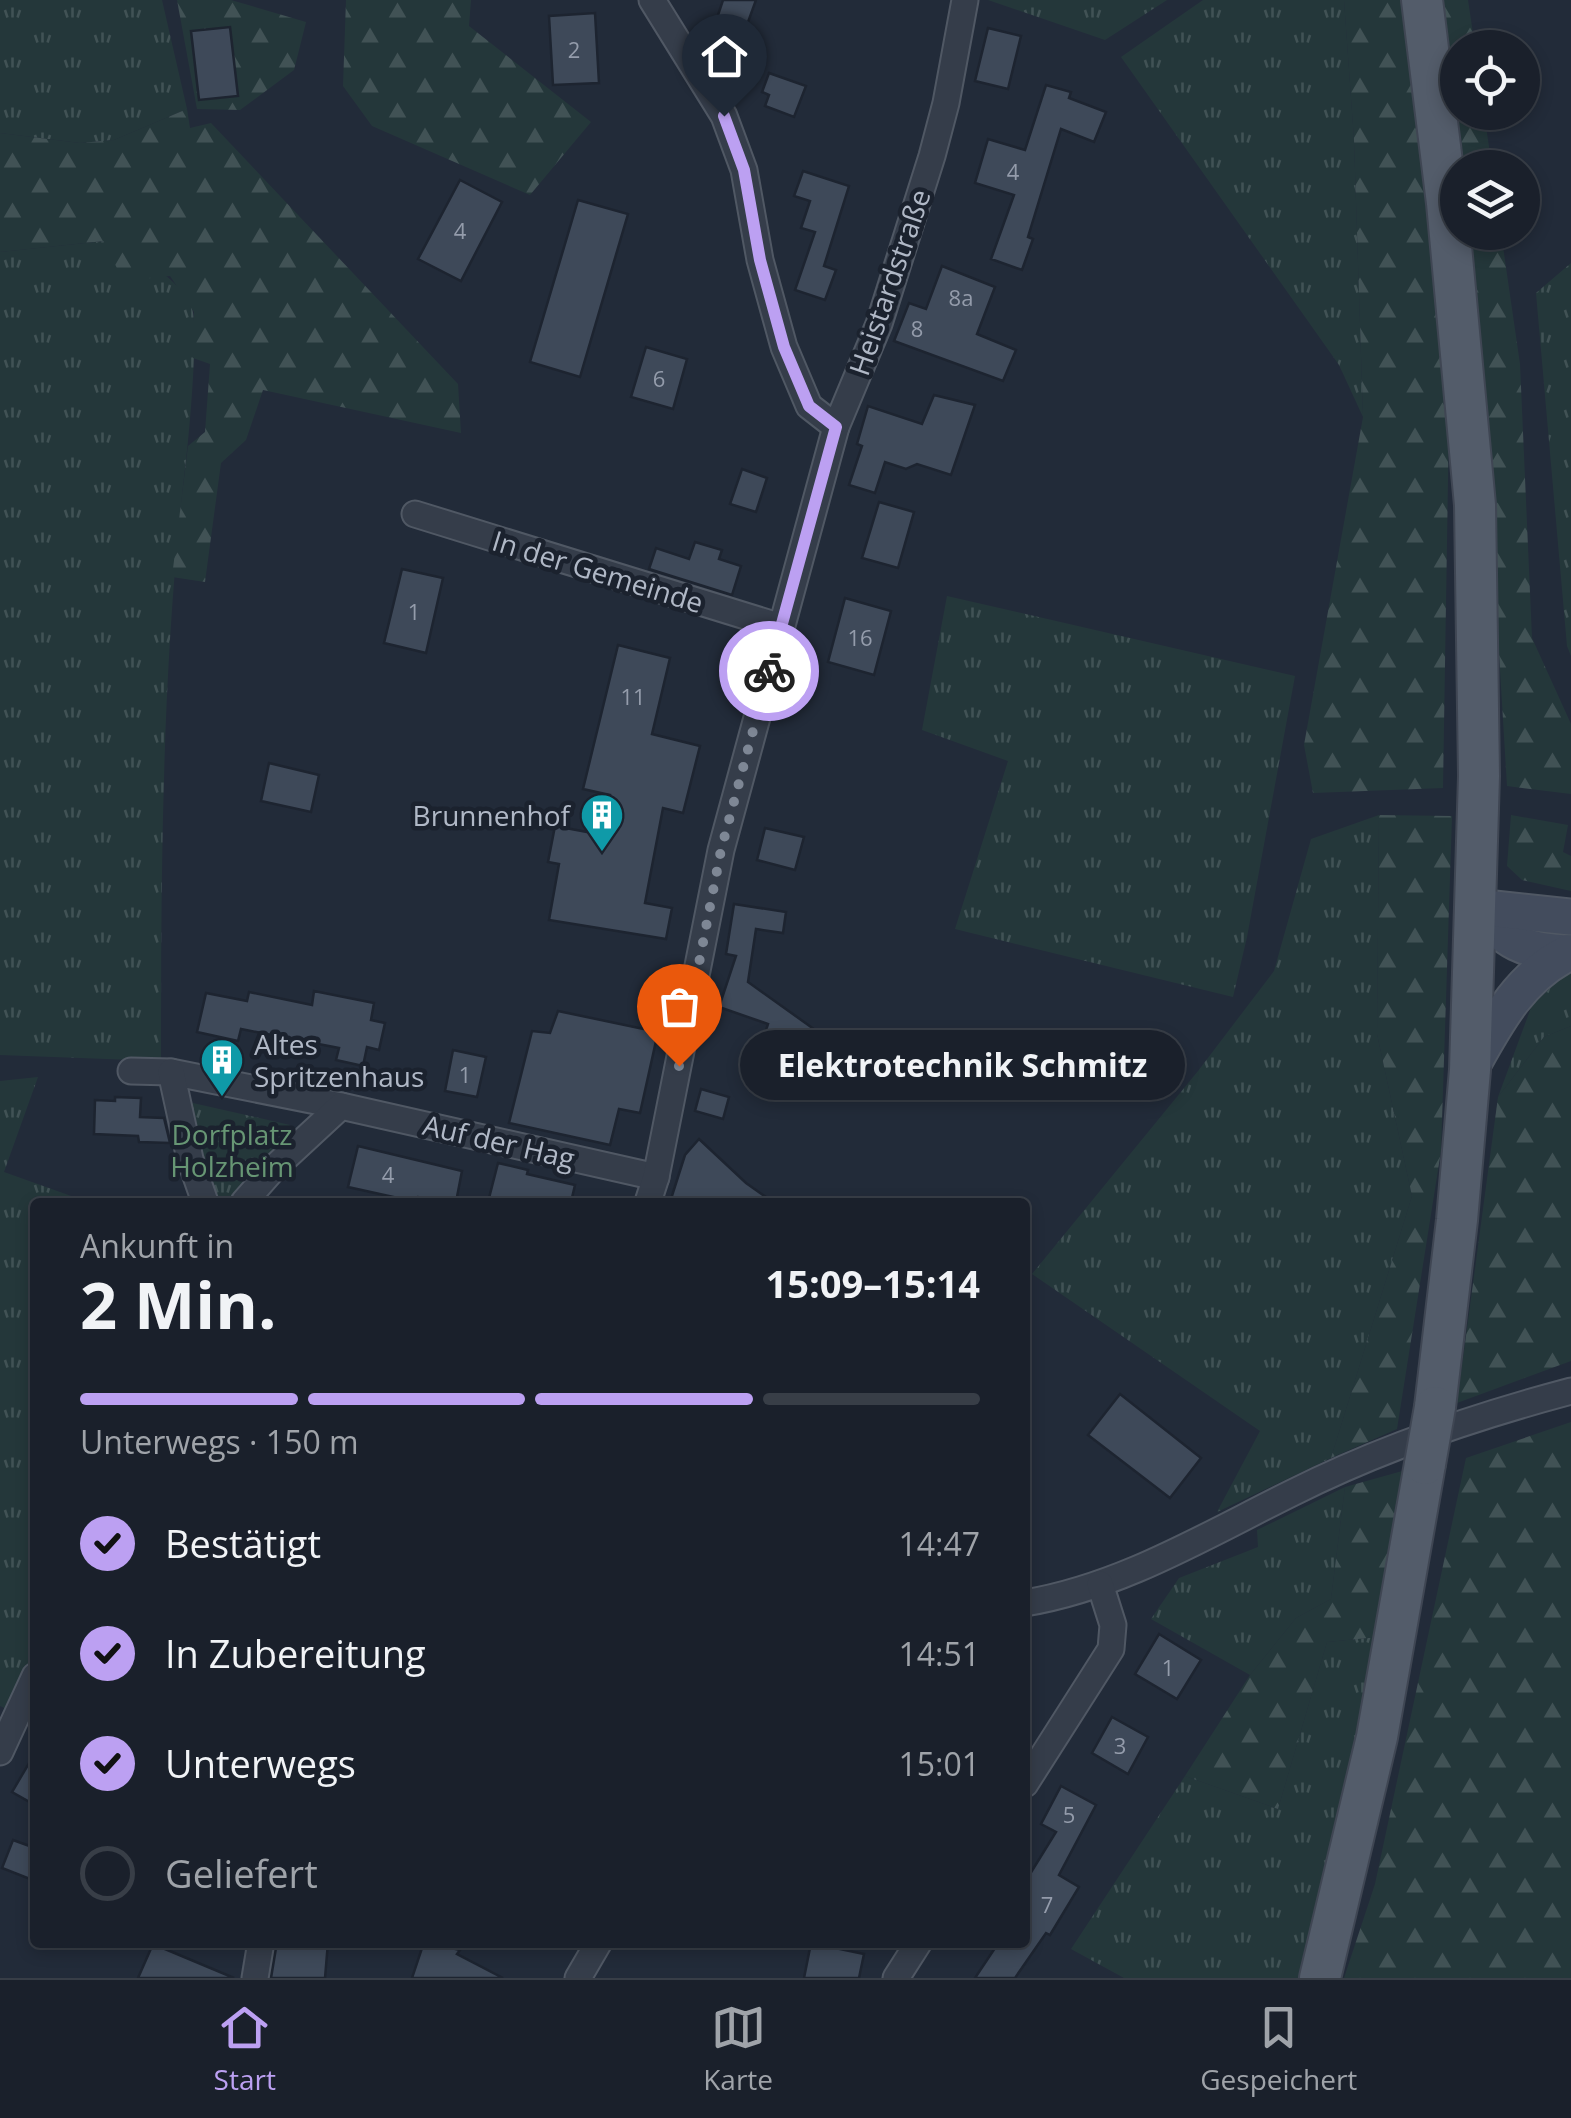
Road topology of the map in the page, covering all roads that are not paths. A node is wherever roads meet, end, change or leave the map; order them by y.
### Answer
1 (652, 0) edge
2 (965, 0) edge
3 (1422, 0) edge
4 (836, 427) junction
5 (415, 514) dead end
6 (781, 628) junction
7 (1476, 907) junction
8 (1571, 918) edge
9 (1569, 954) edge
10 (1470, 1070) junction
11 (131, 1071) dead end
12 (172, 1072) junction
13 (342, 1106) junction
14 (656, 1177) junction
15 (204, 1198) edge
16 (248, 1198) edge
17 (649, 1198) edge
18 (1571, 1391) edge
19 (1100, 1584) junction
20 (1030, 1603) edge
21 (30, 1687) edge
22 (0, 1752) edge
23 (1030, 1776) edge
24 (260, 1948) edge
25 (596, 1948) edge
26 (915, 1948) edge
27 (255, 1978) edge
28 (578, 1978) edge
29 (896, 1978) edge
30 (1320, 1978) edge

1 - 4 street
2 - 4 street, Heistardstraße
3 - 7 main road
4 - 6 street, Heistardstraße
5 - 6 street, In der Gemeinde
6 - 14 street, Heistardstraße
7 - 8 main road
7 - 9 main road
7 - 10 main road
9 - 10 main road
10 - 30 main road, bridge
11 - 12 street, Auf der Hag
12 - 13 street, Auf der Hag
12 - 15 street
13 - 14 street, Auf der Hag
13 - 16 street
14 - 17 street, Heistardstraße
18 - 19 street
19 - 20 street
19 - 23 street
21 - 22 street
24 - 27 street
25 - 28 street
26 - 29 street

